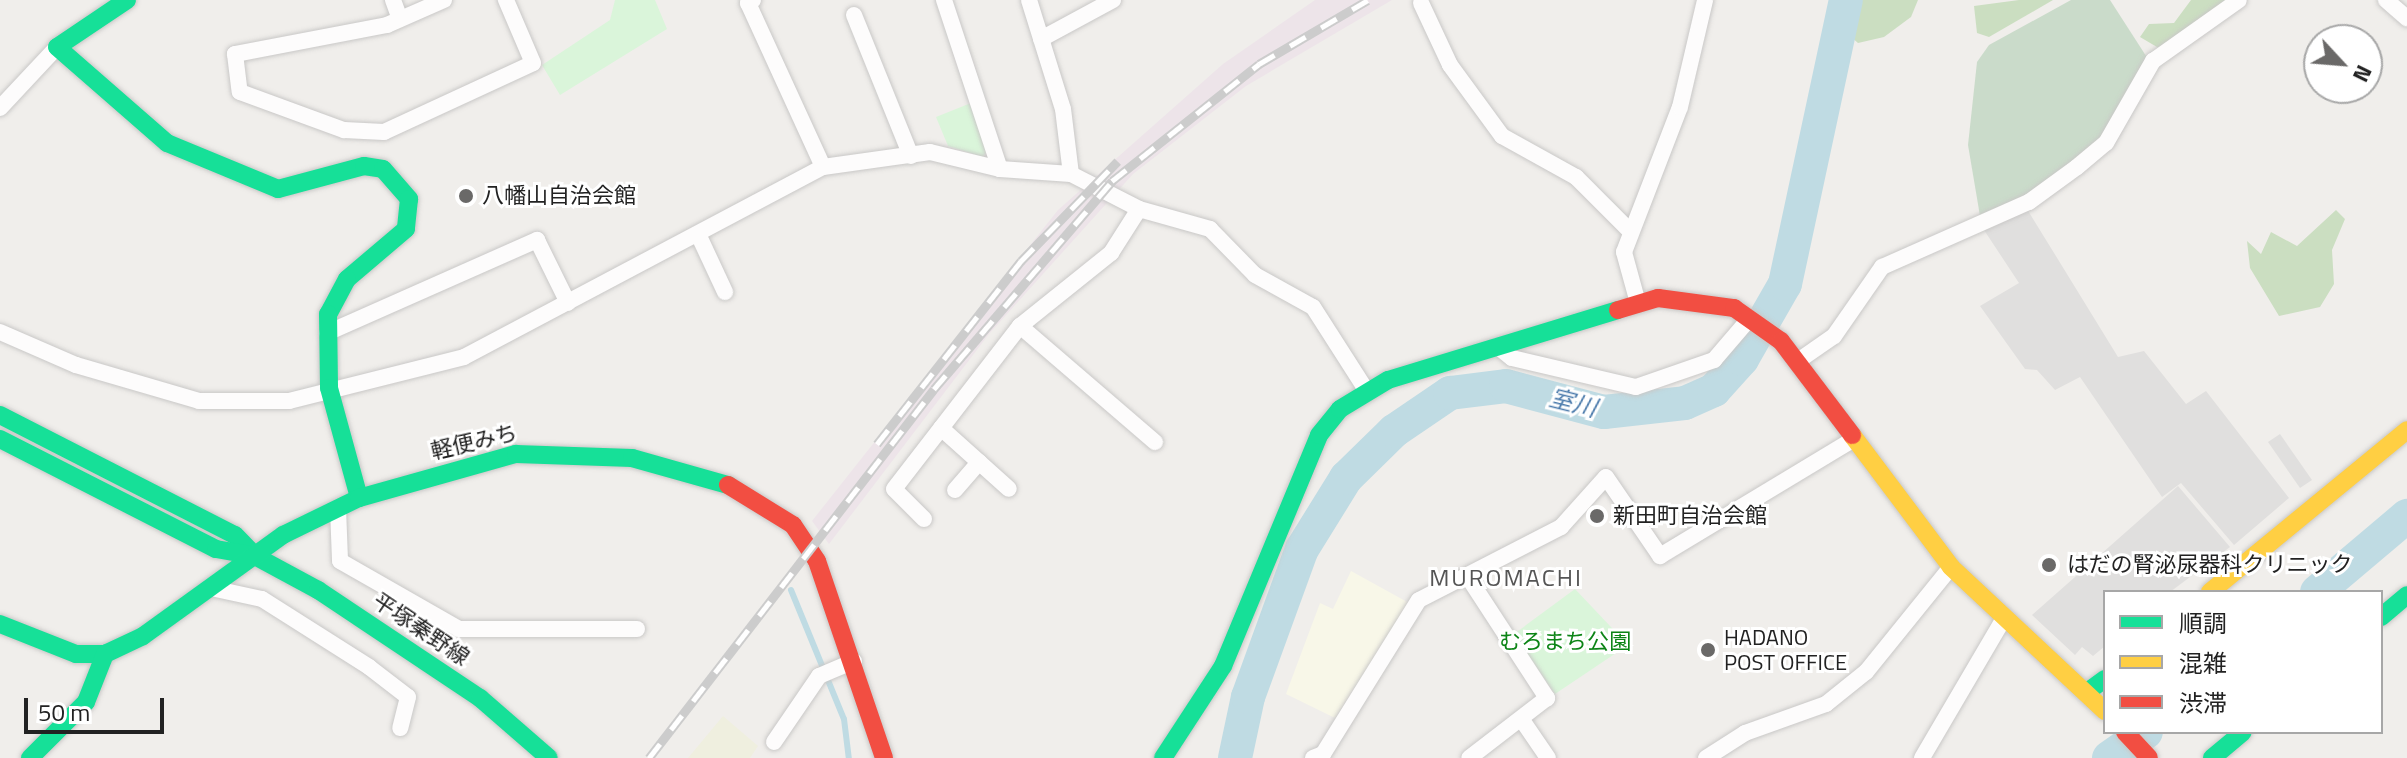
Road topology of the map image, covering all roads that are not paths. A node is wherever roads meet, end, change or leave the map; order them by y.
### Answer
1 (393, 0) edge
2 (444, 0) edge
3 (506, 0) edge
4 (753, 0) edge
5 (944, 0) edge
6 (1029, 0) edge
7 (1113, 0) edge
8 (1705, 0) edge
9 (2239, 0) edge
10 (2386, 0) edge
11 (120, 1) edge
12 (1421, 3) dead end
13 (854, 15) dead end
14 (2407, 18) edge
15 (400, 19) junction
16 (1041, 39) junction
17 (57, 47) junction
18 (0, 108) edge
19 (911, 156) junction
20 (823, 167) junction
21 (1000, 169) junction
22 (1071, 174) junction
23 (1139, 209) junction
24 (1629, 230) junction
25 (698, 234) junction
26 (725, 292) dead end
27 (568, 303) junction
28 (1638, 303) junction
29 (1751, 318) junction
30 (1020, 326) junction
31 (0, 332) edge
32 (327, 333) junction
33 (1497, 346) junction
34 (1798, 361) junction
35 (329, 388) junction
36 (1366, 390) junction
37 (0, 415) edge
38 (941, 428) junction
39 (2407, 430) edge
40 (0, 439) edge
41 (1854, 439) junction
42 (1155, 442) dead end
43 (979, 462) junction
44 (1009, 489) dead end
45 (955, 490) dead end
46 (359, 498) junction
47 (338, 508) junction
48 (924, 519) dead end
49 (255, 556) junction
50 (1951, 567) junction
51 (1468, 577) junction
52 (211, 588) junction
53 (2212, 590) edge
54 (2407, 595) edge
55 (2383, 615) edge
56 (2004, 618) junction
57 (0, 624) edge
58 (637, 629) dead end
59 (105, 654) junction
60 (854, 661) junction
61 (2095, 701) edge
62 (1522, 720) junction
63 (400, 728) dead end
64 (2127, 734) edge
65 (2241, 734) edge
66 (774, 742) dead end
67 (30, 758) edge
68 (549, 758) edge
69 (884, 758) edge
70 (1163, 758) edge
71 (1313, 758) edge
72 (1469, 758) edge
73 (1548, 758) edge
74 (1706, 758) edge
75 (1922, 758) edge
76 (2149, 758) edge
77 (2212, 758) edge

1 - 15 street
2 - 15 street
3 - 15 street
4 - 20 street
5 - 21 street
6 - 16 street
7 - 16 street
8 - 24 street
9 - 34 street
10 - 14 street
11 - 17 street
12 - 24 street
13 - 19 street
16 - 22 street
17 - 18 street
17 - 32 street
19 - 20 street
19 - 21 street
20 - 25 street
21 - 22 street
22 - 23 street
23 - 30 street
23 - 36 street
24 - 28 street
25 - 26 street
25 - 27 street
27 - 32 street
27 - 35 street
28 - 29 street
28 - 33 street
29 - 33 street
29 - 34 street
30 - 38 street
30 - 42 street
31 - 35 street
32 - 35 street
33 - 36 street
34 - 41 street
35 - 46 street
36 - 70 street
37 - 49 street, 平塚秦野線
38 - 43 street
38 - 48 street
39 - 53 street
40 - 49 street, 平塚秦野線
41 - 50 street
41 - 51 street
43 - 44 street
43 - 45 street
46 - 47 street, 軽便みち
46 - 60 street, 軽便みち
47 - 49 street, 軽便みち
47 - 58 street
49 - 52 street, 軽便みち
49 - 68 street, 平塚秦野線
50 - 56 street
50 - 74 street
51 - 62 street
51 - 71 street
52 - 59 street, 軽便みち
52 - 63 street
54 - 55 street
56 - 61 street
56 - 75 street
57 - 59 street
59 - 67 street
60 - 66 street
60 - 69 street, 軽便みち
62 - 72 street
62 - 73 street
64 - 76 street
65 - 77 street

